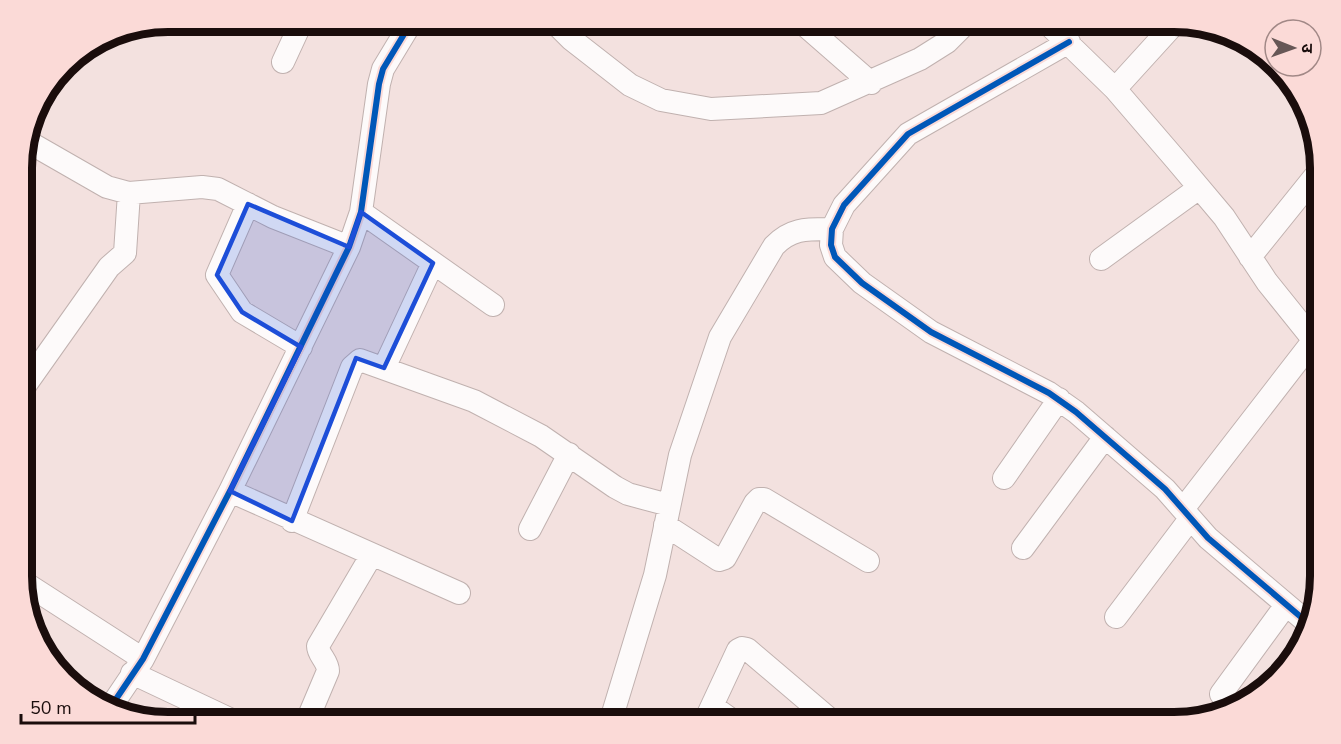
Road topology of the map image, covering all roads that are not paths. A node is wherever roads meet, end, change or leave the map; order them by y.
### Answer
1 (297, 32) edge
2 (405, 32) edge
3 (564, 32) edge
4 (813, 32) edge
5 (957, 32) edge
6 (1055, 32) edge
7 (1062, 32) edge
8 (1167, 32) edge
9 (283, 62) dead end
10 (871, 83) junction
11 (1114, 88) junction
12 (34, 145) edge
13 (1309, 184) edge
14 (1199, 188) junction
15 (129, 193) junction
16 (248, 204) junction
17 (361, 212) junction
18 (832, 229) junction
19 (349, 247) junction
20 (1250, 257) junction
21 (1101, 260) dead end
22 (433, 263) junction
23 (493, 305) dead end
24 (1309, 335) edge
25 (301, 347) junction
26 (1309, 353) edge
27 (384, 368) junction
28 (32, 376) edge
29 (1059, 399) junction
30 (1105, 437) junction
31 (569, 454) junction
32 (1004, 478) dead end
33 (230, 492) junction
34 (1187, 514) junction
35 (667, 515) junction
36 (292, 521) junction
37 (531, 530) dead end
38 (1023, 548) dead end
39 (371, 556) junction
40 (868, 561) dead end
41 (33, 589) edge
42 (459, 593) dead end
43 (1286, 605) junction
44 (1116, 617) dead end
45 (1303, 619) edge
46 (137, 666) junction
47 (1221, 694) dead end
48 (114, 701) edge
49 (219, 712) edge
50 (311, 712) edge
51 (613, 712) edge
52 (709, 712) edge
53 (821, 712) edge

1 - 9 street
2 - 17 street
3 - 10 street
4 - 10 street
5 - 10 street
6 - 18 street
7 - 11 street
8 - 11 street
11 - 14 street
12 - 15 street
13 - 20 street
14 - 20 street
14 - 21 street
15 - 16 street
15 - 28 street
16 - 19 street
16 - 25 street
17 - 19 street
17 - 22 street
18 - 29 street
18 - 35 street
19 - 25 street
20 - 24 street
22 - 23 street
22 - 27 street
25 - 33 street
26 - 34 street
27 - 31 street
27 - 36 street
29 - 30 street
29 - 32 street
30 - 34 street
30 - 38 street
31 - 35 street
31 - 37 street
33 - 36 street
33 - 46 street
34 - 43 street
34 - 44 street
35 - 40 street
35 - 51 street
36 - 39 street
39 - 42 street
39 - 50 street
41 - 46 street
43 - 45 street
43 - 47 street
46 - 48 street
46 - 49 street
52 - 53 street

